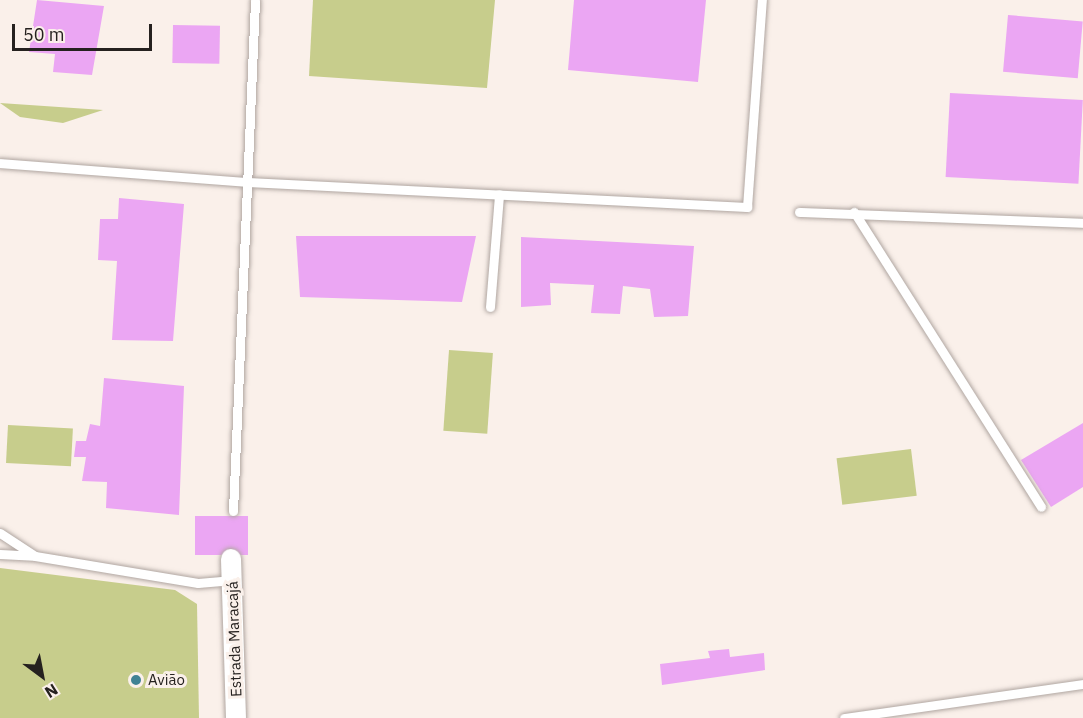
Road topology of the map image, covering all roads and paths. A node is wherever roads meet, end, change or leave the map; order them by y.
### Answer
1 (255, 0) edge
2 (762, 0) edge
3 (0, 163) edge
4 (247, 182) junction
5 (499, 194) junction
6 (799, 212) dead end
7 (854, 212) junction
8 (1083, 223) edge
9 (490, 308) dead end
10 (1041, 507) dead end
11 (233, 510) dead end
12 (0, 533) edge
13 (0, 554) edge
14 (35, 556) junction
15 (231, 558) dead end
16 (233, 580) junction
17 (1083, 684) edge
18 (236, 718) edge
19 (844, 718) edge

1 - 4 lane
2 - 5 lane
3 - 4 lane
4 - 5 lane
4 - 11 lane
5 - 9 lane
6 - 7 lane
7 - 8 lane
7 - 10 lane
12 - 14 lane
13 - 14 lane
14 - 16 lane
15 - 16 street, Estrada Maracajá
16 - 18 street, Estrada Maracajá
17 - 19 lane

